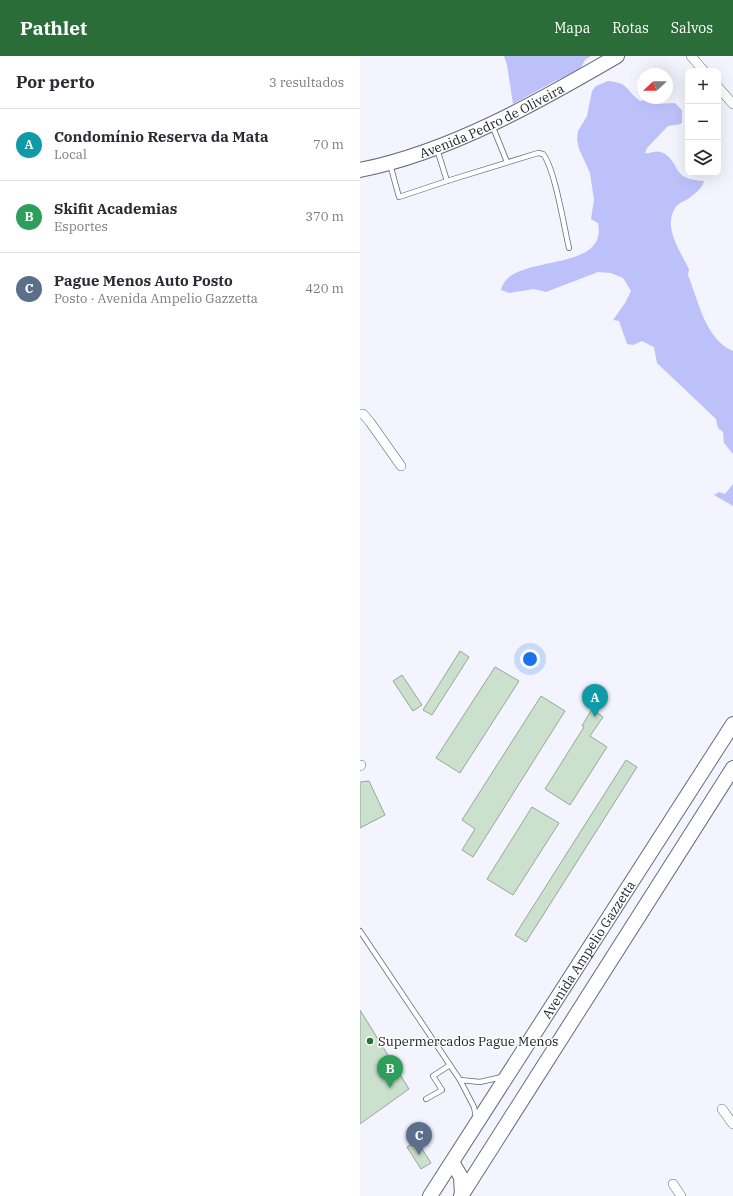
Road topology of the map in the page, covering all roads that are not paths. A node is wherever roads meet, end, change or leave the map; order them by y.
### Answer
1 (617, 56) edge
2 (691, 56) edge
3 (605, 60) edge
4 (701, 68) edge
5 (721, 90) edge
6 (733, 104) edge
7 (491, 123) junction
8 (436, 148) junction
9 (507, 162) junction
10 (390, 164) junction
11 (360, 170) edge
12 (447, 181) junction
13 (569, 248) dead end
14 (360, 414) edge
15 (401, 466) dead end
16 (733, 724) edge
17 (733, 768) edge
18 (649, 855) junction
19 (667, 870) junction
20 (360, 931) edge
21 (450, 1065) junction
22 (508, 1075) junction
23 (460, 1080) junction
24 (426, 1099) dead end
25 (722, 1109) dead end
26 (478, 1122) junction
27 (733, 1124) edge
28 (452, 1162) junction
29 (673, 1184) dead end
30 (430, 1196) edge
31 (462, 1196) edge
32 (681, 1196) edge

1 - 3 main road, Avenida Pedro de Oliveira
2 - 4 street
3 - 7 main road, Avenida Pedro de Oliveira
5 - 6 street
7 - 8 main road, Avenida Pedro de Oliveira
7 - 9 lane
8 - 10 main road, Avenida Pedro de Oliveira
8 - 12 lane
9 - 12 lane
9 - 13 lane
10 - 11 main road, Avenida Pedro de Oliveira
10 - 12 lane
14 - 15 street
16 - 18 main road, Avenida Ampelio Gazzetta
17 - 19 main road, Avenida Ampelio Gazzetta
18 - 19 main road
18 - 22 main road, Avenida Ampelio Gazzetta
19 - 31 main road, Avenida Ampelio Gazzetta
20 - 21 lane
21 - 23 lane
21 - 24 lane
22 - 23 lane
22 - 26 main road, Avenida Ampelio Gazzetta
23 - 26 lane
25 - 27 street
26 - 28 main road, Avenida Ampelio Gazzetta
28 - 30 main road, Avenida Ampelio Gazzetta
28 - 31 main road
29 - 32 street

